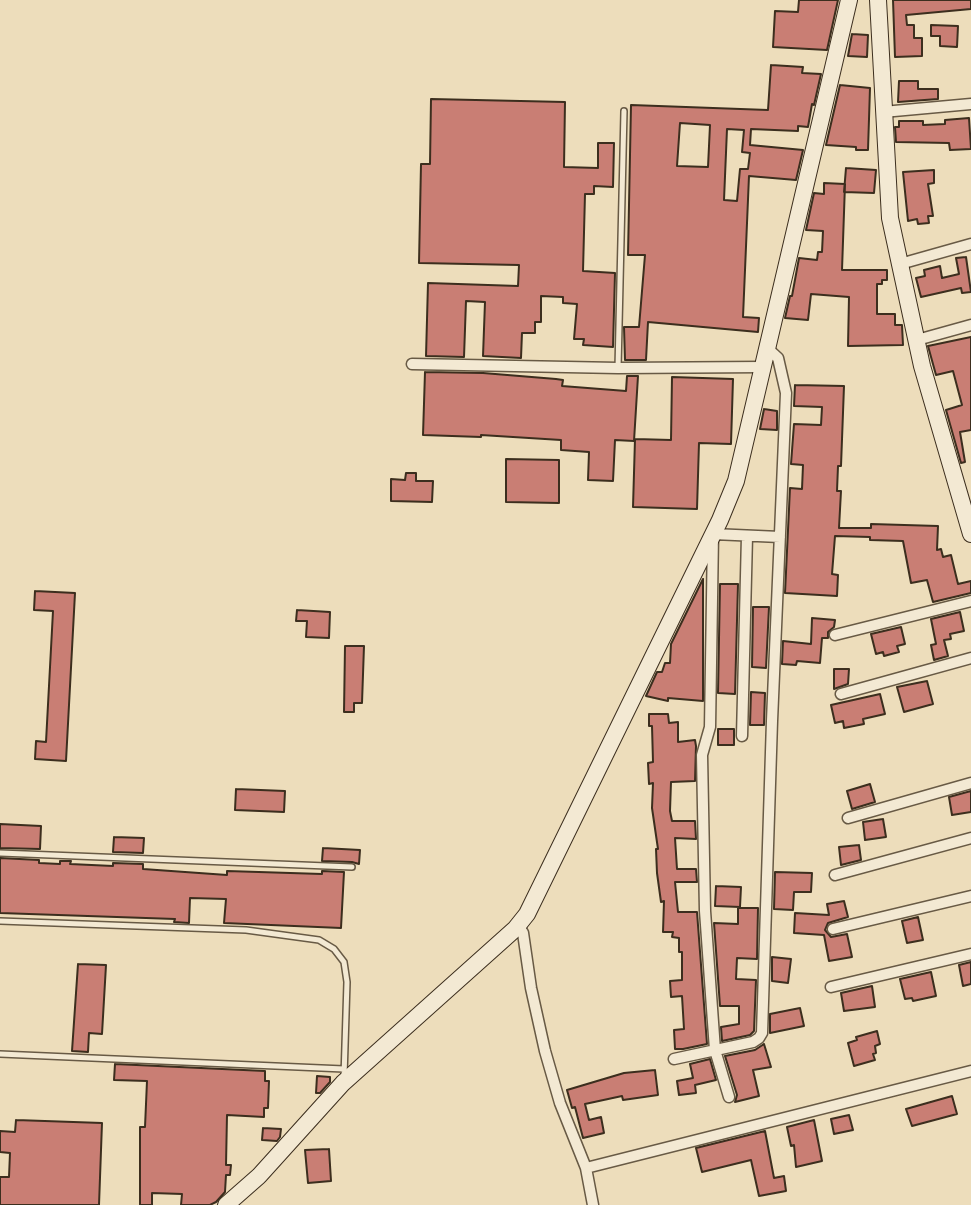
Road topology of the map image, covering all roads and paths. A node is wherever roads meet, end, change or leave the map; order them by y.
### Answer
1 (849, 0) edge
2 (878, 0) edge
3 (971, 104) edge
4 (624, 111) dead end
5 (883, 112) junction
6 (971, 244) edge
7 (900, 264) junction
8 (971, 325) edge
9 (916, 340) junction
10 (767, 348) junction
11 (412, 364) dead end
12 (763, 367) junction
13 (618, 368) junction
14 (713, 534) junction
15 (971, 534) edge
16 (747, 536) junction
17 (780, 537) junction
18 (971, 601) edge
19 (835, 635) dead end
20 (971, 658) edge
21 (841, 694) dead end
22 (742, 736) dead end
23 (971, 783) edge
24 (848, 818) dead end
25 (971, 838) edge
26 (0, 853) edge
27 (352, 867) dead end
28 (835, 874) dead end
29 (971, 896) edge
30 (0, 921) edge
31 (519, 926) junction
32 (833, 929) dead end
33 (971, 954) edge
34 (831, 987) dead end
35 (715, 1050) junction
36 (0, 1054) edge
37 (674, 1059) dead end
38 (971, 1071) edge
39 (344, 1076) junction
40 (729, 1097) dead end
41 (586, 1168) junction
42 (226, 1205) edge
43 (593, 1205) edge

1 - 10 street
2 - 5 street
3 - 5 street
4 - 13 lane
5 - 7 street
6 - 7 street
7 - 9 street
8 - 9 street
9 - 15 street
10 - 12 street
10 - 17 street
11 - 13 street
12 - 13 street
12 - 14 street
14 - 16 street
14 - 31 street
14 - 35 street
16 - 17 street
16 - 22 street
17 - 35 street
18 - 19 street
20 - 21 street
23 - 24 street
25 - 28 street
26 - 27 lane
29 - 32 street
30 - 39 lane
31 - 39 street
31 - 41 street
33 - 34 street
35 - 37 street
35 - 40 street
36 - 39 lane
38 - 41 street
39 - 42 street
41 - 43 street

